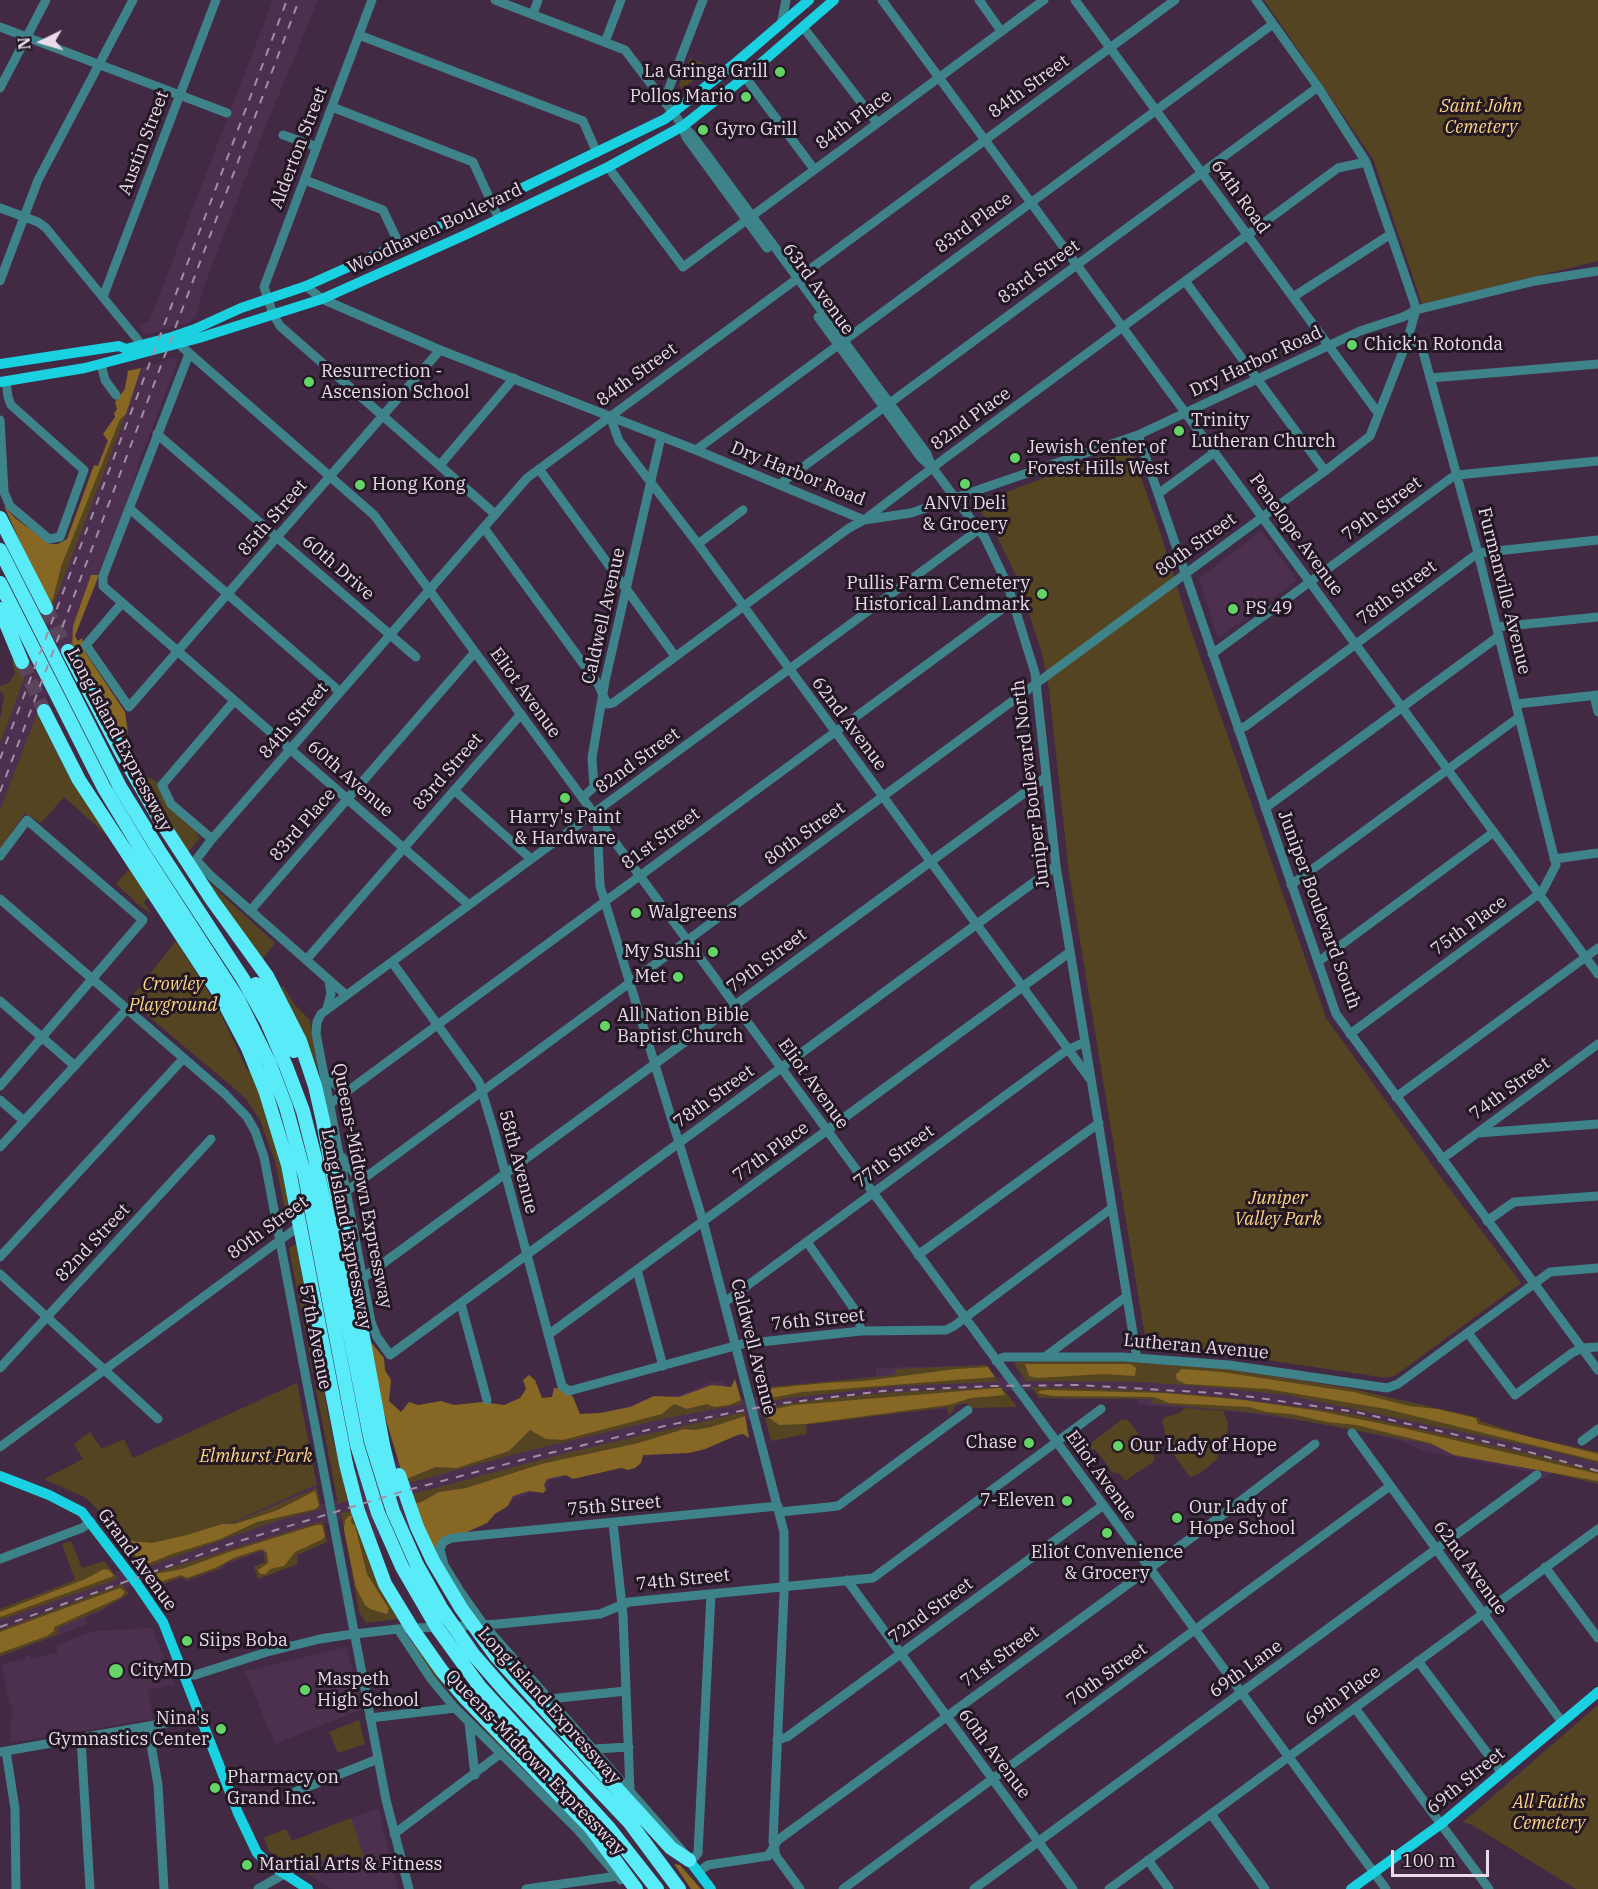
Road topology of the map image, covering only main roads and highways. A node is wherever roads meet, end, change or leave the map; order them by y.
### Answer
1 (809, 0) edge
2 (834, 0) edge
3 (270, 307) junction
4 (204, 323) junction
5 (175, 341) junction
6 (119, 346) junction
7 (0, 364) edge
8 (3, 382) edge
9 (0, 507) edge
10 (0, 518) edge
11 (12, 542) junction
12 (0, 550) edge
13 (0, 583) edge
14 (46, 608) tunnel mouth
15 (0, 609) edge
16 (68, 651) tunnel mouth
17 (22, 662) tunnel mouth
18 (44, 711) tunnel mouth
19 (204, 919) junction
20 (322, 1116) junction
21 (387, 1464) junction
22 (0, 1476) edge
23 (409, 1529) junction
24 (450, 1608) junction
25 (428, 1646) junction
26 (473, 1646) junction
27 (1598, 1692) edge
28 (568, 1784) junction
29 (690, 1861) joint
30 (308, 1889) edge
31 (636, 1889) edge
32 (657, 1889) edge
33 (679, 1889) edge
34 (711, 1889) edge
35 (1351, 1889) edge

1 - 3 main road, Woodhaven Boulevard
2 - 3 main road, Woodhaven Boulevard
3 - 4 main road, Woodhaven Boulevard
3 - 5 main road, Woodhaven Boulevard
4 - 5 main road, Woodhaven Boulevard
4 - 6 main road
5 - 6 main road, Woodhaven Boulevard
5 - 8 main road, Woodhaven Boulevard
6 - 7 main road, Woodhaven Boulevard
9 - 11 highway
10 - 11 highway
11 - 14 highway
12 - 19 highway, Long Island Expressway
13 - 28 highway, Long Island Expressway
15 - 17 highway
16 - 20 highway
18 - 25 highway
19 - 20 highway
19 - 21 highway, Long Island Expressway
20 - 21 highway
21 - 23 highway
22 - 30 main road, Grand Avenue
23 - 24 highway
23 - 24 highway
24 - 26 highway
25 - 28 highway
25 - 31 highway
26 - 29 highway
26 - 33 highway, Long Island Expressway
27 - 35 main road, 69th Street
28 - 32 highway, Long Island Expressway
29 - 34 main road

